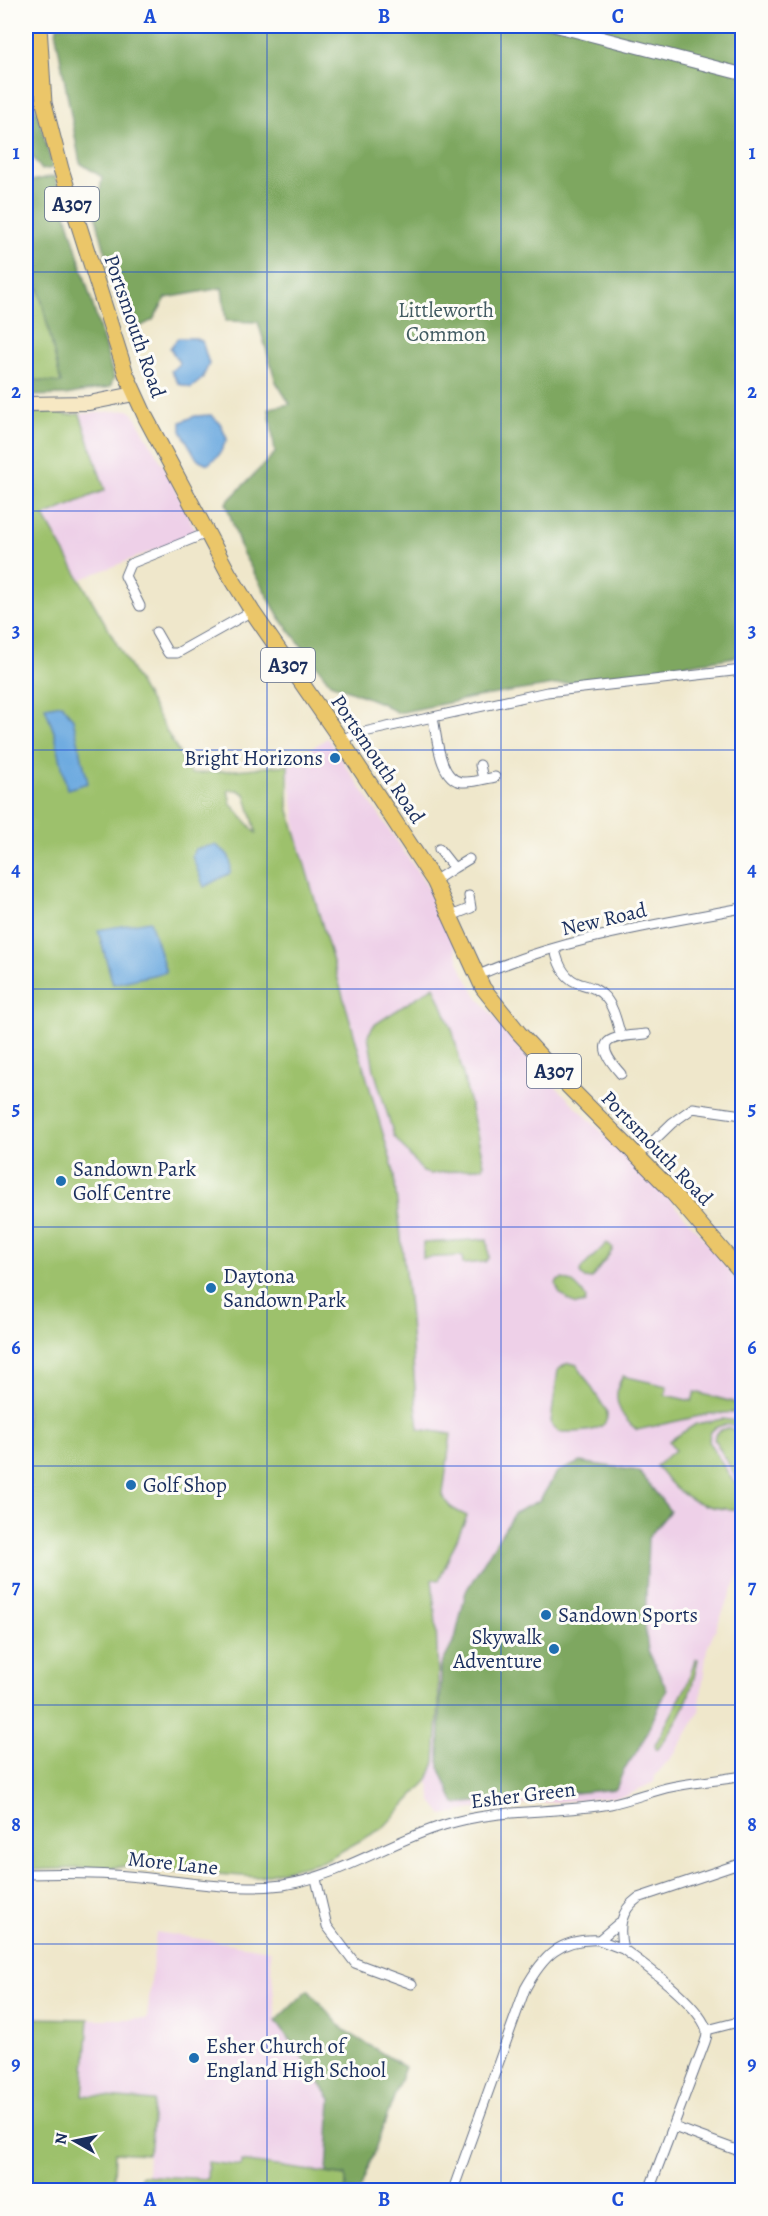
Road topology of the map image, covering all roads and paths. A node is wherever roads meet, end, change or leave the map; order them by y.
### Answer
1 (39, 26) edge
2 (45, 26) edge
3 (556, 26) edge
4 (26, 45) edge
5 (41, 65) junction
6 (742, 75) edge
7 (44, 103) junction
8 (134, 394) junction
9 (26, 404) edge
10 (207, 533) junction
11 (140, 606) dead end
12 (252, 611) junction
13 (156, 632) dead end
14 (742, 670) edge
15 (433, 718) junction
16 (341, 740) junction
17 (480, 765) dead end
18 (495, 777) dead end
19 (483, 779) junction
20 (439, 849) dead end
21 (469, 859) dead end
22 (454, 868) junction
23 (434, 881) junction
24 (469, 896) dead end
25 (742, 908) edge
26 (451, 916) junction
27 (555, 949) junction
28 (477, 976) junction
29 (622, 1003) dead end
30 (611, 1005) junction
31 (646, 1034) dead end
32 (621, 1036) junction
33 (621, 1074) dead end
34 (742, 1115) edge
35 (638, 1156) junction
36 (742, 1274) edge
37 (742, 1776) edge
38 (742, 1863) edge
39 (26, 1874) edge
40 (316, 1879) junction
41 (619, 1923) junction
42 (599, 1940) junction
43 (623, 1949) junction
44 (412, 1984) dead end
45 (742, 2021) edge
46 (707, 2030) junction
47 (674, 2127) junction
48 (742, 2152) edge
49 (651, 2185) dead end
50 (453, 2190) edge

1 - 5 main road, Portsmouth Road / A307
2 - 5 main road
3 - 6 street
4 - 7 main road, Portsmouth Road / A307
5 - 7 main road, Portsmouth Road / A307
7 - 8 main road, Portsmouth Road / A307
8 - 9 main road
8 - 10 main road, Portsmouth Road / A307
10 - 11 street
10 - 12 main road, Portsmouth Road / A307
12 - 13 street
12 - 16 main road, Portsmouth Road / A307
14 - 15 street
15 - 16 street
15 - 19 street
16 - 23 main road, Portsmouth Road / A307
17 - 19 street
18 - 19 street
20 - 22 street
21 - 22 street
22 - 23 street
23 - 26 main road, Portsmouth Road / A307
24 - 26 street
25 - 27 street, New Road
26 - 28 main road, Portsmouth Road / A307
27 - 28 street, New Road
27 - 30 street
28 - 35 main road, Portsmouth Road / A307
29 - 30 street
30 - 32 street
31 - 32 street
32 - 33 street
34 - 35 street
35 - 36 main road, Portsmouth Road / A307
37 - 40 street, Esher Green
38 - 41 street
39 - 40 street, More Lane
40 - 44 street
41 - 42 street
41 - 43 street
42 - 43 street
42 - 50 street
43 - 46 street
45 - 46 street
46 - 47 street
47 - 48 street
47 - 49 street

